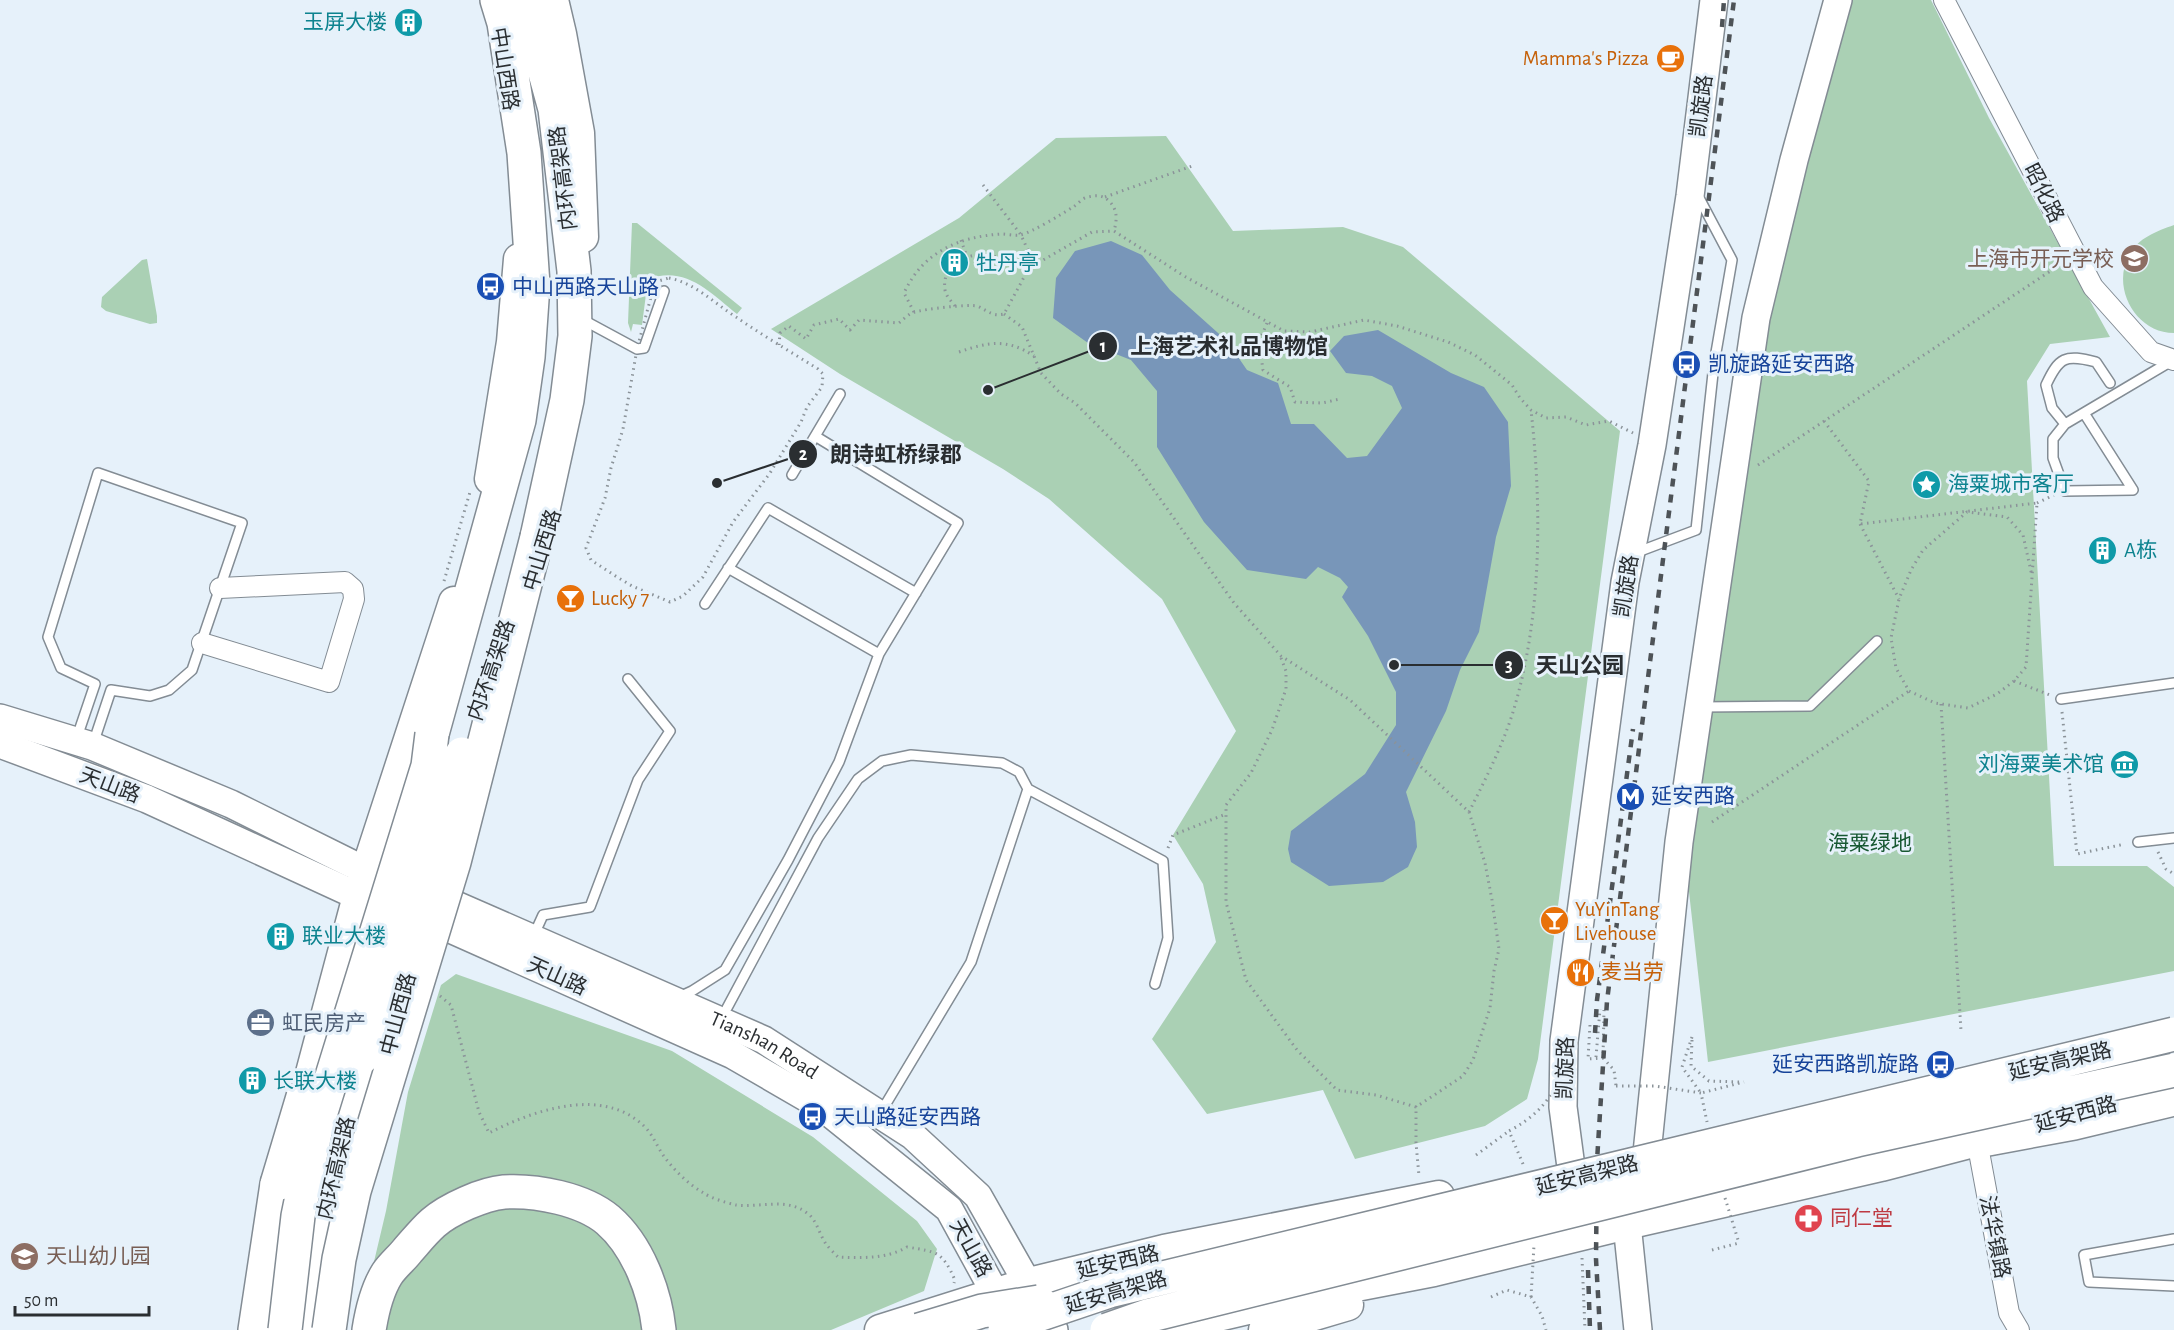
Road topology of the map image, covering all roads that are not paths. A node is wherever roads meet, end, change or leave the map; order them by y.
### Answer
1 (493, 0) edge
2 (497, 0) edge
3 (525, 0) edge
4 (553, 0) edge
5 (1714, 0) edge
6 (1838, 0) edge
7 (1944, 0) edge
8 (1692, 184) junction
9 (664, 291) dead end
10 (587, 322) junction
11 (2173, 360) edge
12 (2110, 383) dead end
13 (840, 394) dead end
14 (2084, 413) junction
15 (2065, 424) junction
16 (815, 436) junction
17 (792, 474) dead end
18 (537, 537) junction
19 (1631, 554) junction
20 (728, 568) junction
21 (220, 588) junction
22 (916, 592) junction
23 (705, 604) dead end
24 (1877, 641) dead end
25 (202, 643) junction
26 (879, 654) junction
27 (628, 678) dead end
28 (2174, 683) edge
29 (95, 684) junction
30 (111, 690) junction
31 (2061, 699) road end
32 (1699, 707) junction
33 (0, 718) edge
34 (432, 734) junction
35 (0, 744) edge
36 (84, 744) junction
37 (1028, 789) junction
38 (2174, 838) edge
39 (2138, 842) road end
40 (362, 883) junction
41 (428, 907) junction
42 (531, 940) junction
43 (1155, 984) dead end
44 (671, 1000) junction
45 (727, 1008) dead end
46 (2174, 1028) edge
47 (2174, 1034) edge
48 (2174, 1070) edge
49 (2174, 1088) edge
50 (2174, 1099) edge
51 (1867, 1106) junction
52 (880, 1113) junction
53 (2174, 1113) edge
54 (1977, 1141) junction
55 (1647, 1153) junction
56 (1881, 1166) junction
57 (1571, 1167) junction
58 (1467, 1191) junction
59 (1627, 1224) junction
60 (2174, 1239) edge
61 (1434, 1271) junction
62 (1029, 1283) junction
63 (2174, 1286) edge
64 (1109, 1291) junction
65 (995, 1293) junction
66 (930, 1320) edge
67 (1030, 1324) edge
68 (255, 1330) edge
69 (273, 1330) edge
70 (285, 1330) edge
71 (308, 1330) edge
72 (329, 1330) edge
73 (369, 1330) edge
74 (659, 1330) edge
75 (880, 1330) edge
76 (988, 1330) edge
77 (1107, 1330) edge
78 (1158, 1330) edge
79 (1264, 1330) edge
80 (1638, 1330) edge
81 (2019, 1330) edge

1 - 40 main road, 中山西路
2 - 34 highway, 内环高架路
3 - 18 highway, 内环高架路
4 - 10 main road, 中山西路
5 - 8 street, 凯旋路
6 - 32 street
7 - 11 street, 昭化路
8 - 19 street, 凯旋路
8 - 19 lane
9 - 10 lane
10 - 41 main road, 中山西路
11 - 14 lane
12 - 15 lane
13 - 16 lane
14 - 15 lane
14 - 15 lane
16 - 17 lane
16 - 22 lane
18 - 71 highway, 内环高架路, bridge
18 - 72 highway, bridge
19 - 57 street, 凯旋路
20 - 22 lane
20 - 23 lane
20 - 26 lane
21 - 25 lane
21 - 25 street
21 - 29 lane
22 - 26 lane
24 - 32 lane
25 - 30 lane
26 - 44 lane
27 - 42 lane
28 - 31 lane
29 - 30 lane
29 - 36 lane
30 - 36 lane
32 - 55 street
33 - 36 street, 天山路
34 - 68 highway, bridge
34 - 70 highway, 内环高架路, bridge
35 - 40 street, 天山路
36 - 40 street, 天山路
37 - 43 lane
37 - 45 lane
37 - 52 lane
38 - 39 lane
40 - 41 street
40 - 69 main road, 中山西路
41 - 42 street, Tianshan Road
41 - 65 street, 天山路
41 - 72 main road, 中山西路
42 - 44 street, Tianshan Road
44 - 52 street, Tianshan Road
46 - 51 main road, 延安西路
47 - 64 highway, 延安高架路, bridge
48 - 77 highway, 延安高架路, bridge
49 - 54 main road, 延安西路
50 - 54 highway
51 - 55 main road, 延安西路
51 - 56 main road
52 - 62 street, Tianshan Road
53 - 54 main road, 延安西路
54 - 56 main road, 延安西路
54 - 81 street, 法华镇路
55 - 57 main road, 延安西路
55 - 59 street
56 - 59 main road, 延安西路
57 - 58 main road, 延安西路
57 - 59 street
58 - 62 main road, 延安西路
58 - 67 main road, 延安西路
59 - 61 main road, 延安西路
59 - 80 street
60 - 63 lane
61 - 78 main road, 延安西路
61 - 79 main road, 延安西路
62 - 65 main road, 延安西路
62 - 67 street, Tianshan Road
64 - 66 highway, bridge
64 - 67 highway, 延安高架路, bridge
65 - 66 main road, 延安西路
65 - 67 street, 天山路
66 - 75 main road, 延安西路
67 - 76 main road, 延安西路
73 - 74 highway

